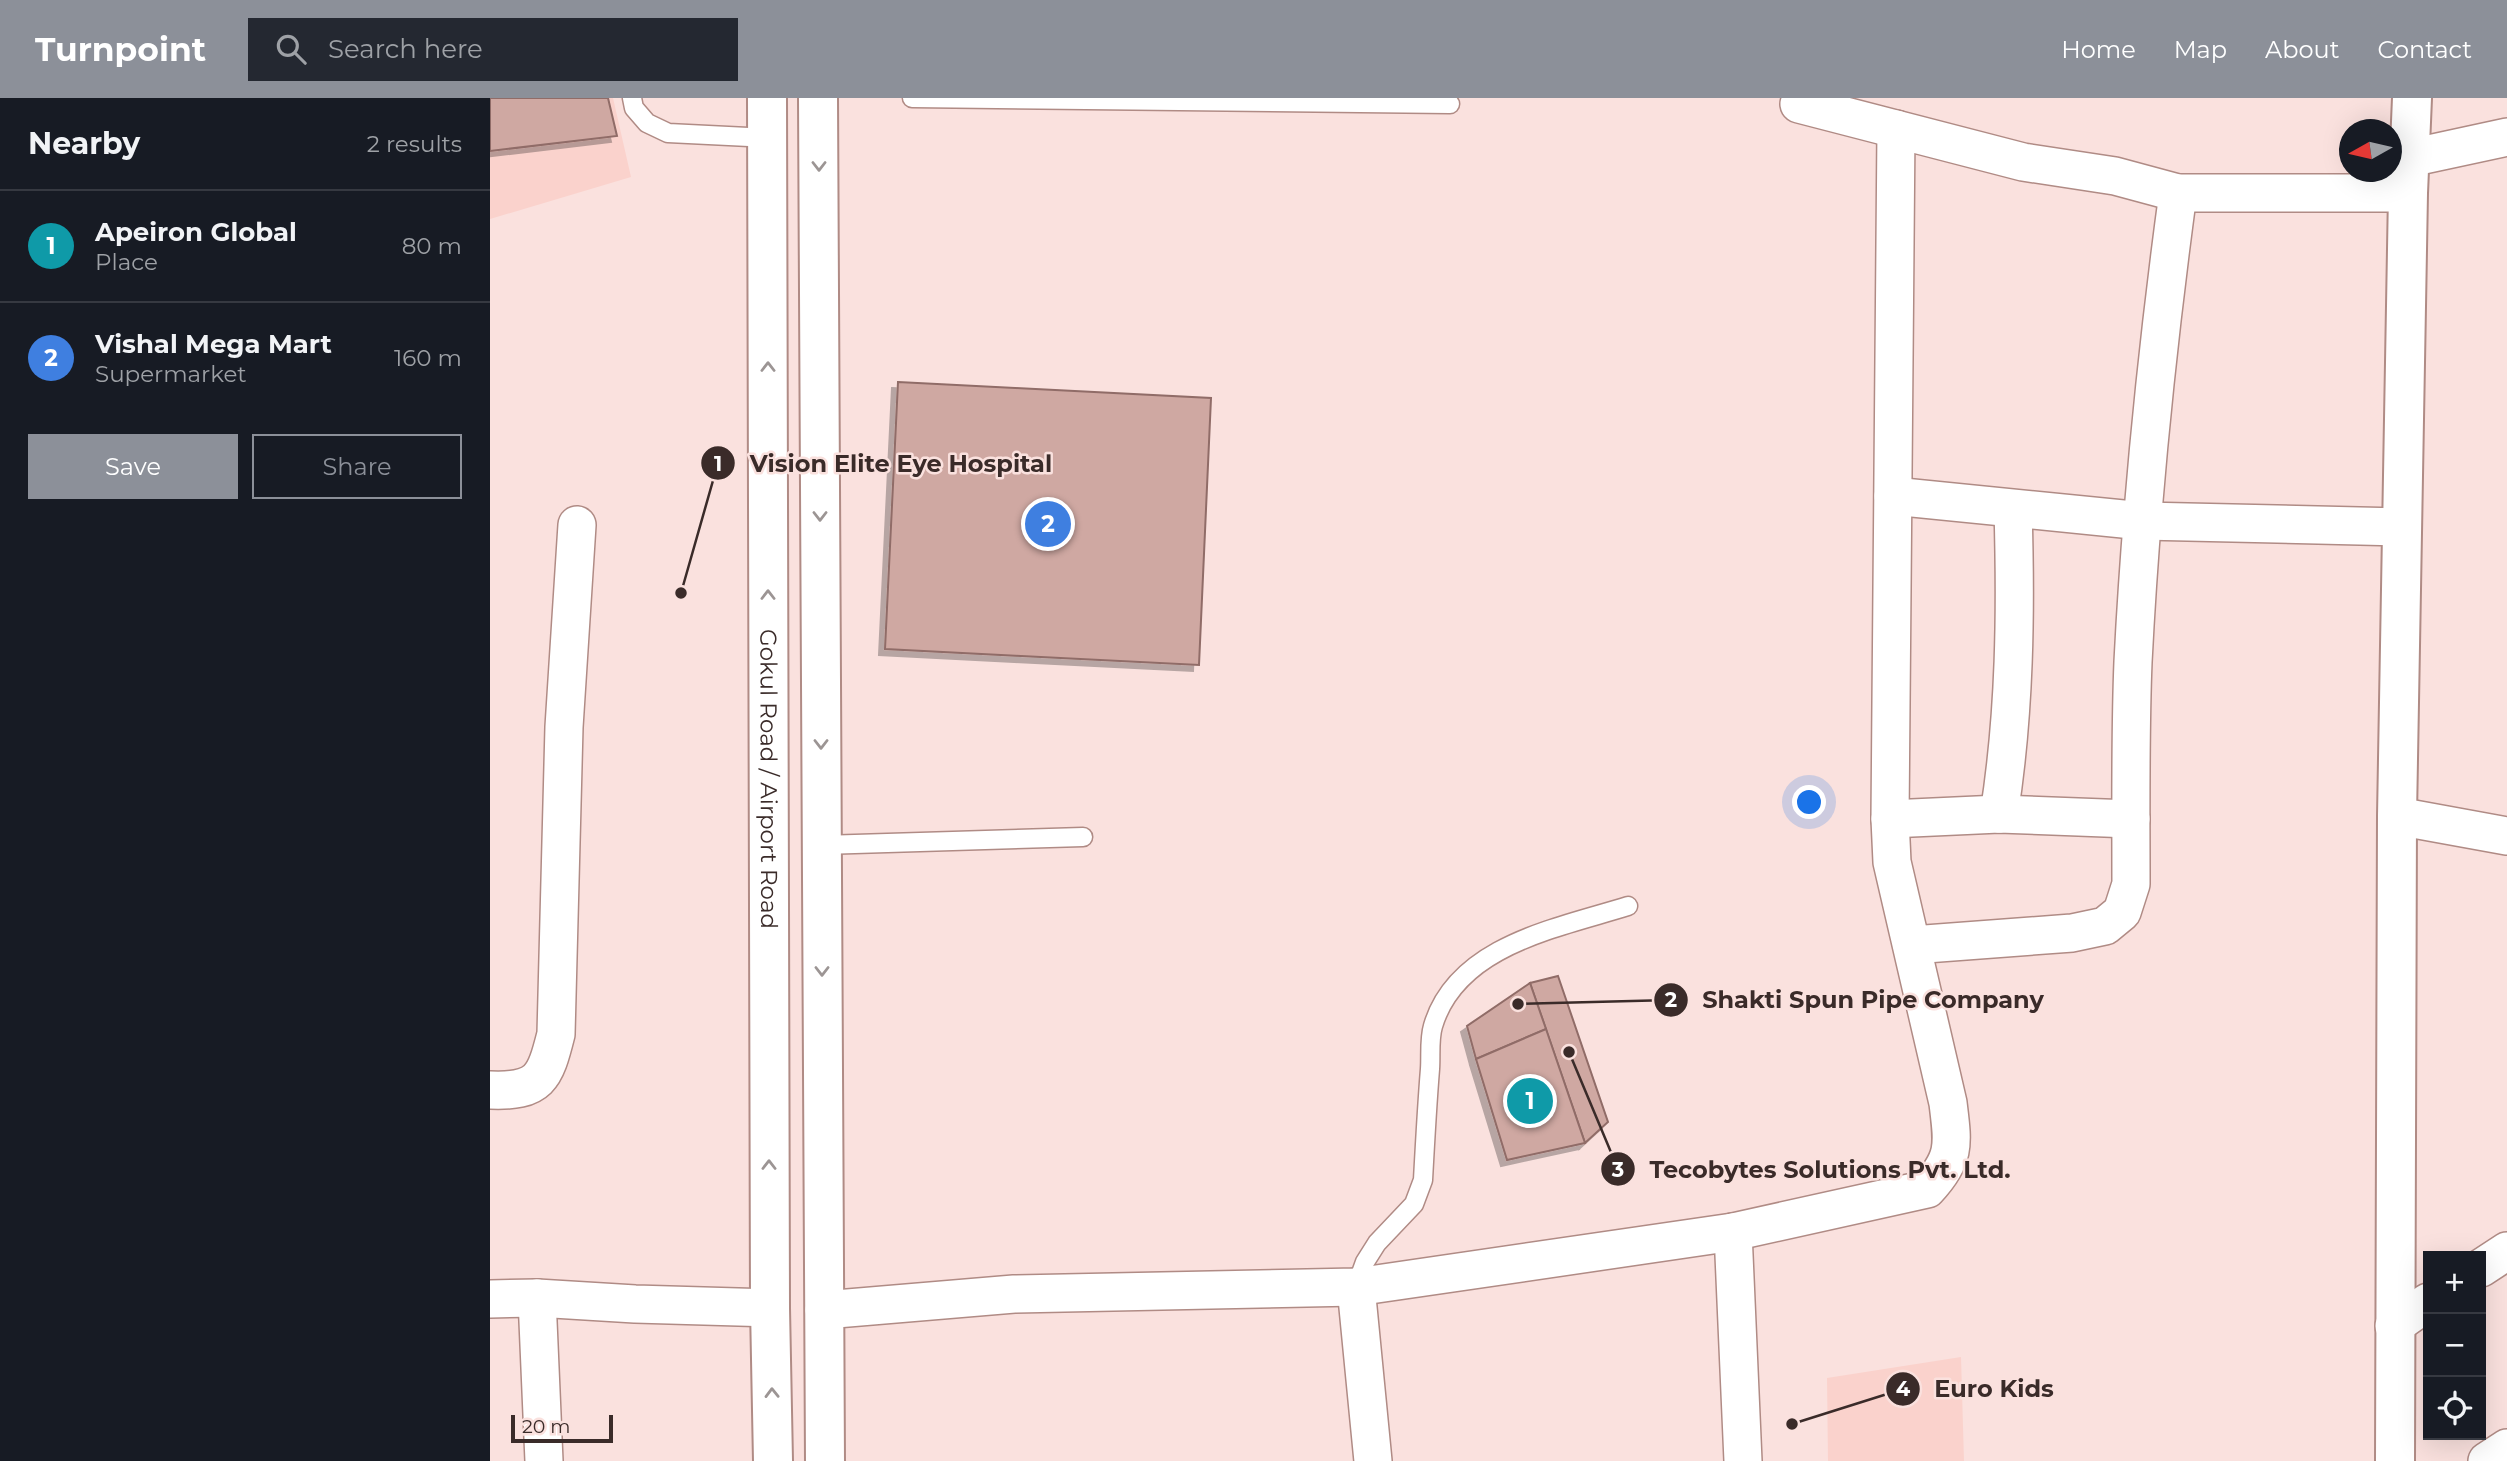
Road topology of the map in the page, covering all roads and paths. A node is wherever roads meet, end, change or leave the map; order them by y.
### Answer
1 (632, 98) edge
2 (767, 98) edge
3 (818, 98) edge
4 (912, 98) edge
5 (2412, 98) edge
6 (1450, 104) dead end
7 (1799, 104) dead end
8 (1896, 129) junction
9 (2507, 137) edge
10 (768, 138) junction
11 (2409, 175) junction
12 (2178, 193) junction
13 (1893, 495) junction
14 (2013, 509) junction
15 (2143, 521) junction
16 (577, 525) dead end
17 (2402, 527) junction
18 (1998, 814) junction
19 (2397, 816) junction
20 (2131, 818) junction
21 (1890, 819) junction
22 (2507, 836) edge
23 (1083, 837) dead end
24 (822, 845) junction
25 (1628, 906) dead end
26 (1912, 945) junction
27 (490, 1090) edge
28 (1733, 1232) junction
29 (2507, 1251) edge
30 (2486, 1265) edge
31 (1356, 1287) junction
32 (537, 1298) junction
33 (490, 1299) edge
34 (2423, 1306) edge
35 (769, 1308) junction
36 (824, 1310) junction
37 (2394, 1326) junction
38 (2507, 1448) edge
39 (544, 1461) edge
40 (773, 1461) edge
41 (825, 1461) edge
42 (1373, 1461) edge
43 (1744, 1461) edge
44 (2395, 1461) edge
45 (2487, 1461) edge

1 - 10 lane
2 - 10 main road, Gokul Road / Airport Road
3 -> 24 main road
4 - 6 lane
5 - 11 main road
7 - 8 street
8 - 12 street
8 - 13 street
9 - 11 street
35 -> 10 main road, Gokul Road / Airport Road
11 - 12 street
11 - 17 main road
12 - 15 street
13 - 14 street
13 - 21 street
14 - 15 street
14 - 18 street
15 - 17 street
15 - 20 street
16 - 27 street
17 - 19 main road
18 - 20 street
18 - 21 street
19 - 22 street
19 - 37 main road
20 - 26 street
21 - 26 street
23 - 24 lane
24 -> 36 main road
25 - 31 lane
26 - 28 street
28 - 31 street
28 - 43 street
29 - 30 street
31 - 36 street
31 - 42 street
32 - 33 street
32 - 35 street
32 - 39 street
34 - 37 street
40 -> 35 main road, Gokul Road / Airport Road
36 - 41 main road
37 - 44 main road
38 - 45 street

